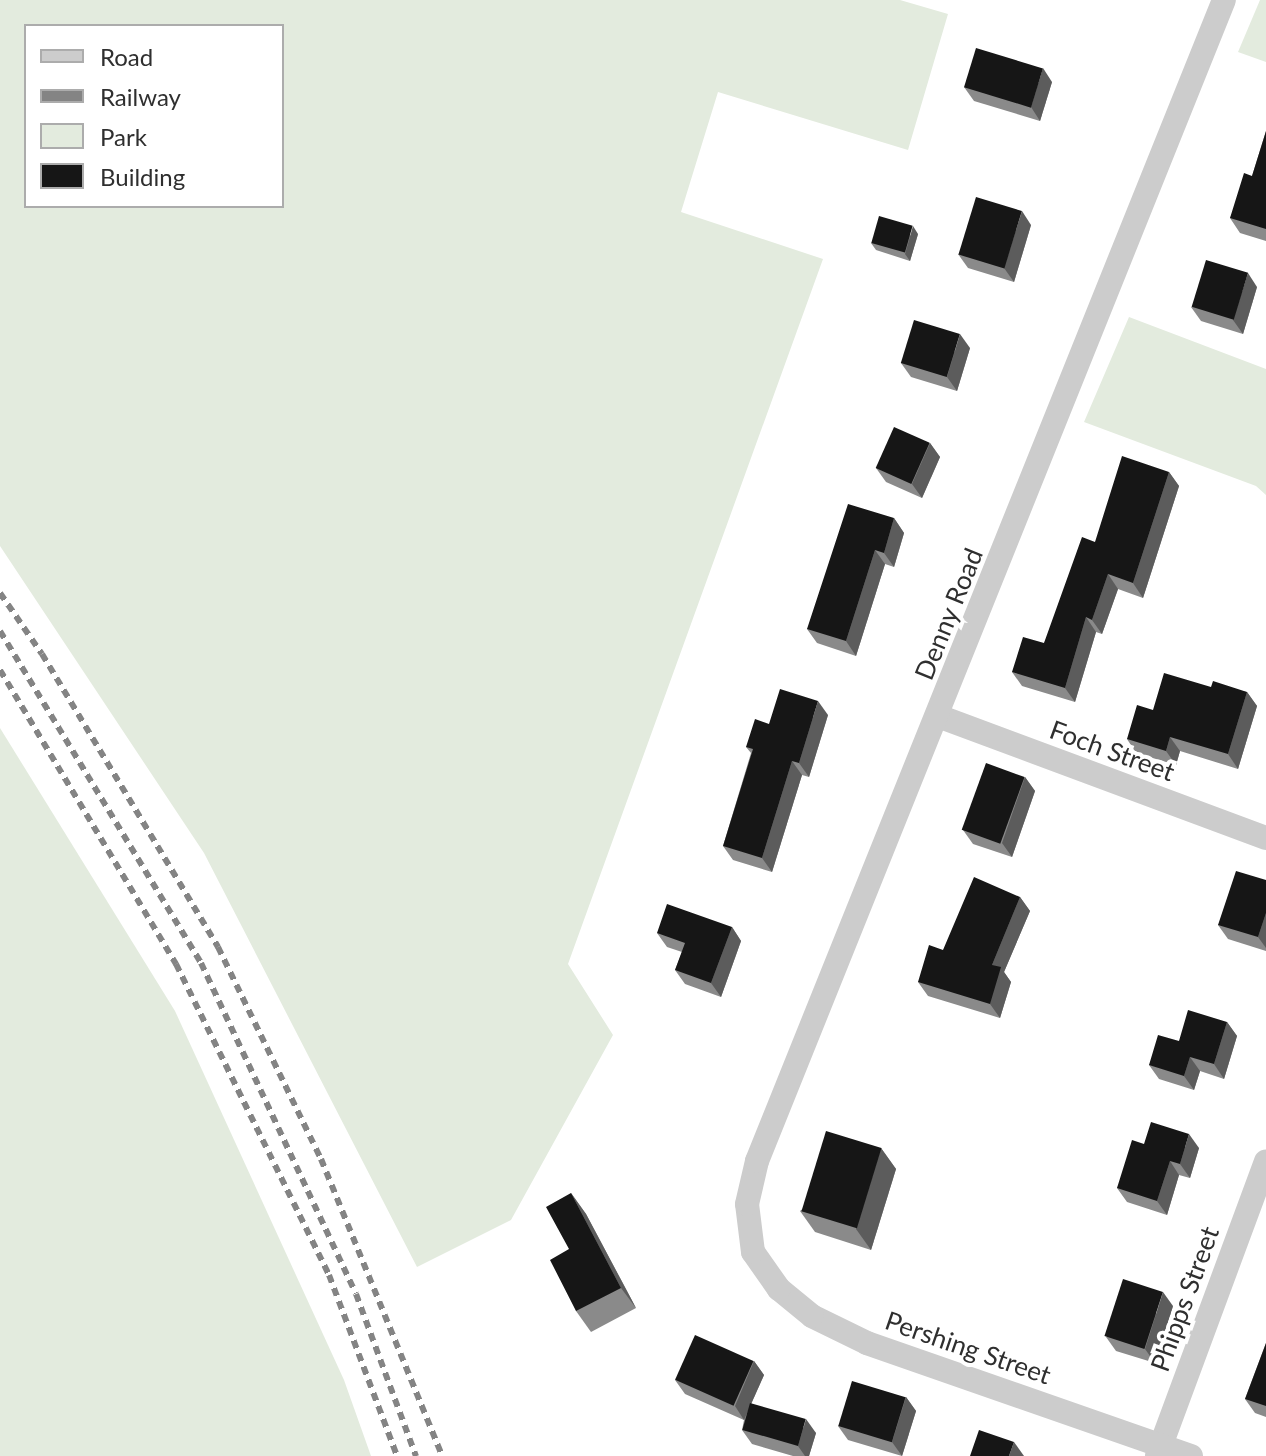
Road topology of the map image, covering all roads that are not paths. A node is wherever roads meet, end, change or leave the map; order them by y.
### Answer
1 (1224, 0) edge
2 (938, 716) junction
3 (1266, 838) edge
4 (1266, 1161) edge
5 (753, 1252) joint
6 (1158, 1451) edge
7 (1191, 1456) edge

1 - 2 street, Denny Road
2 - 3 street, Foch Street
2 - 5 street, Denny Road
4 - 6 street, Phipps Street
5 - 6 street, Pershing Street
6 - 7 street, Pershing Street

